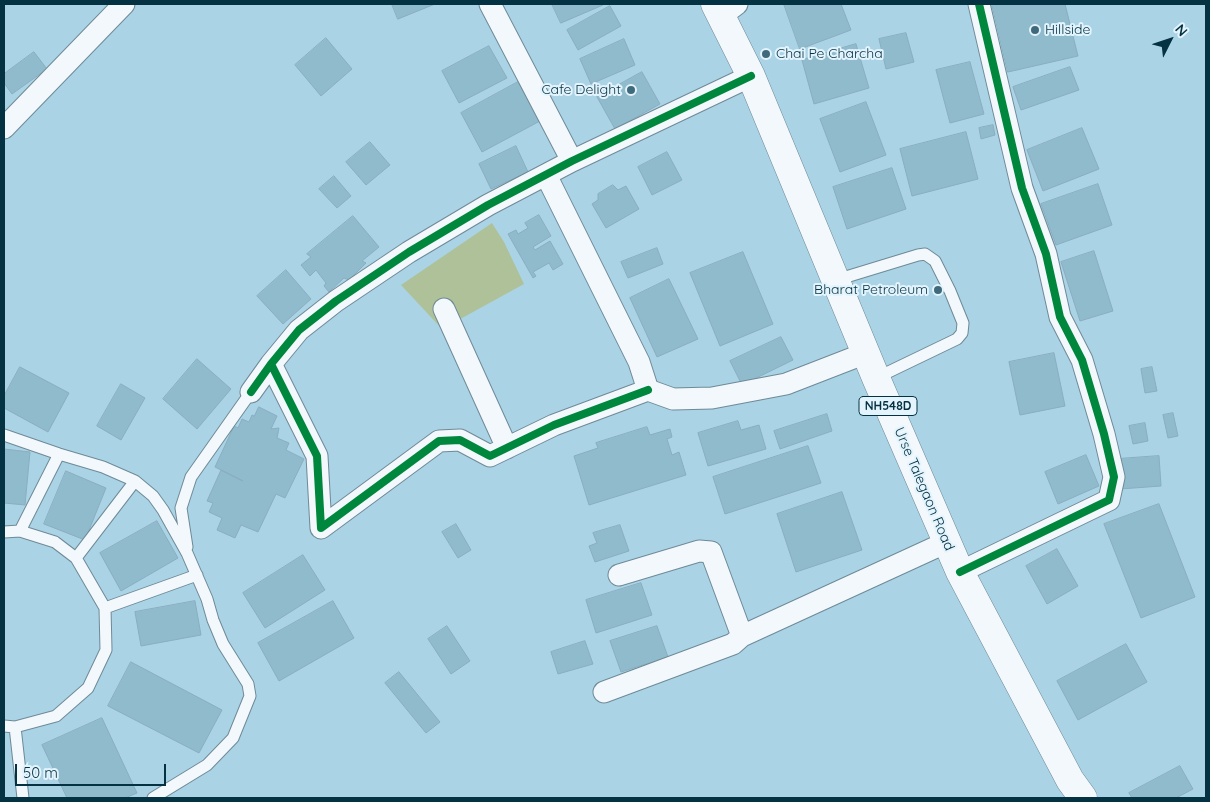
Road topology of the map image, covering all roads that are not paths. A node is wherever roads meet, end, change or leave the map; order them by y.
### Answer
1 (124, 4) edge
2 (490, 4) edge
3 (979, 4) edge
4 (725, 8) edge
5 (751, 76) junction
6 (4, 128) edge
7 (572, 161) junction
8 (546, 175) junction
9 (836, 280) junction
10 (444, 309) dead end
11 (271, 364) junction
12 (871, 366) junction
13 (648, 390) junction
14 (251, 392) joint
15 (4, 435) edge
16 (506, 448) junction
17 (59, 454) junction
18 (135, 482) junction
19 (20, 531) junction
20 (4, 532) edge
21 (947, 542) junction
22 (187, 553) junction
23 (76, 558) junction
24 (960, 572) junction
25 (197, 575) junction
26 (619, 575) dead end
27 (105, 608) junction
28 (742, 636) junction
29 (604, 692) dead end
30 (9, 726) edge
31 (23, 798) edge
32 (153, 798) edge
33 (1083, 798) edge

1 - 6 street
2 - 7 street
3 - 24 street
4 - 5 highway, Urse Talegaon Road / NH548D
5 - 7 street
5 - 9 highway, Urse Talegaon Road / NH548D
7 - 8 street
8 - 11 street
8 - 13 street
9 - 12 highway, Urse Talegaon Road / NH548D
9 - 12 lane
10 - 16 street
11 - 14 street
11 - 16 street
12 - 13 street
12 - 21 highway, Urse Talegaon Road / NH548D
13 - 16 street
14 - 22 lane
15 - 17 lane
17 - 18 lane
17 - 19 lane
18 - 22 lane
18 - 23 lane
19 - 20 lane
19 - 23 lane
21 - 24 highway, Urse Talegaon Road / NH548D
21 - 28 street
22 - 25 lane
23 - 27 lane
24 - 33 highway, Urse Talegaon Road / NH548D
25 - 27 lane
25 - 32 lane
26 - 28 street
27 - 30 lane
28 - 29 street
30 - 31 lane

